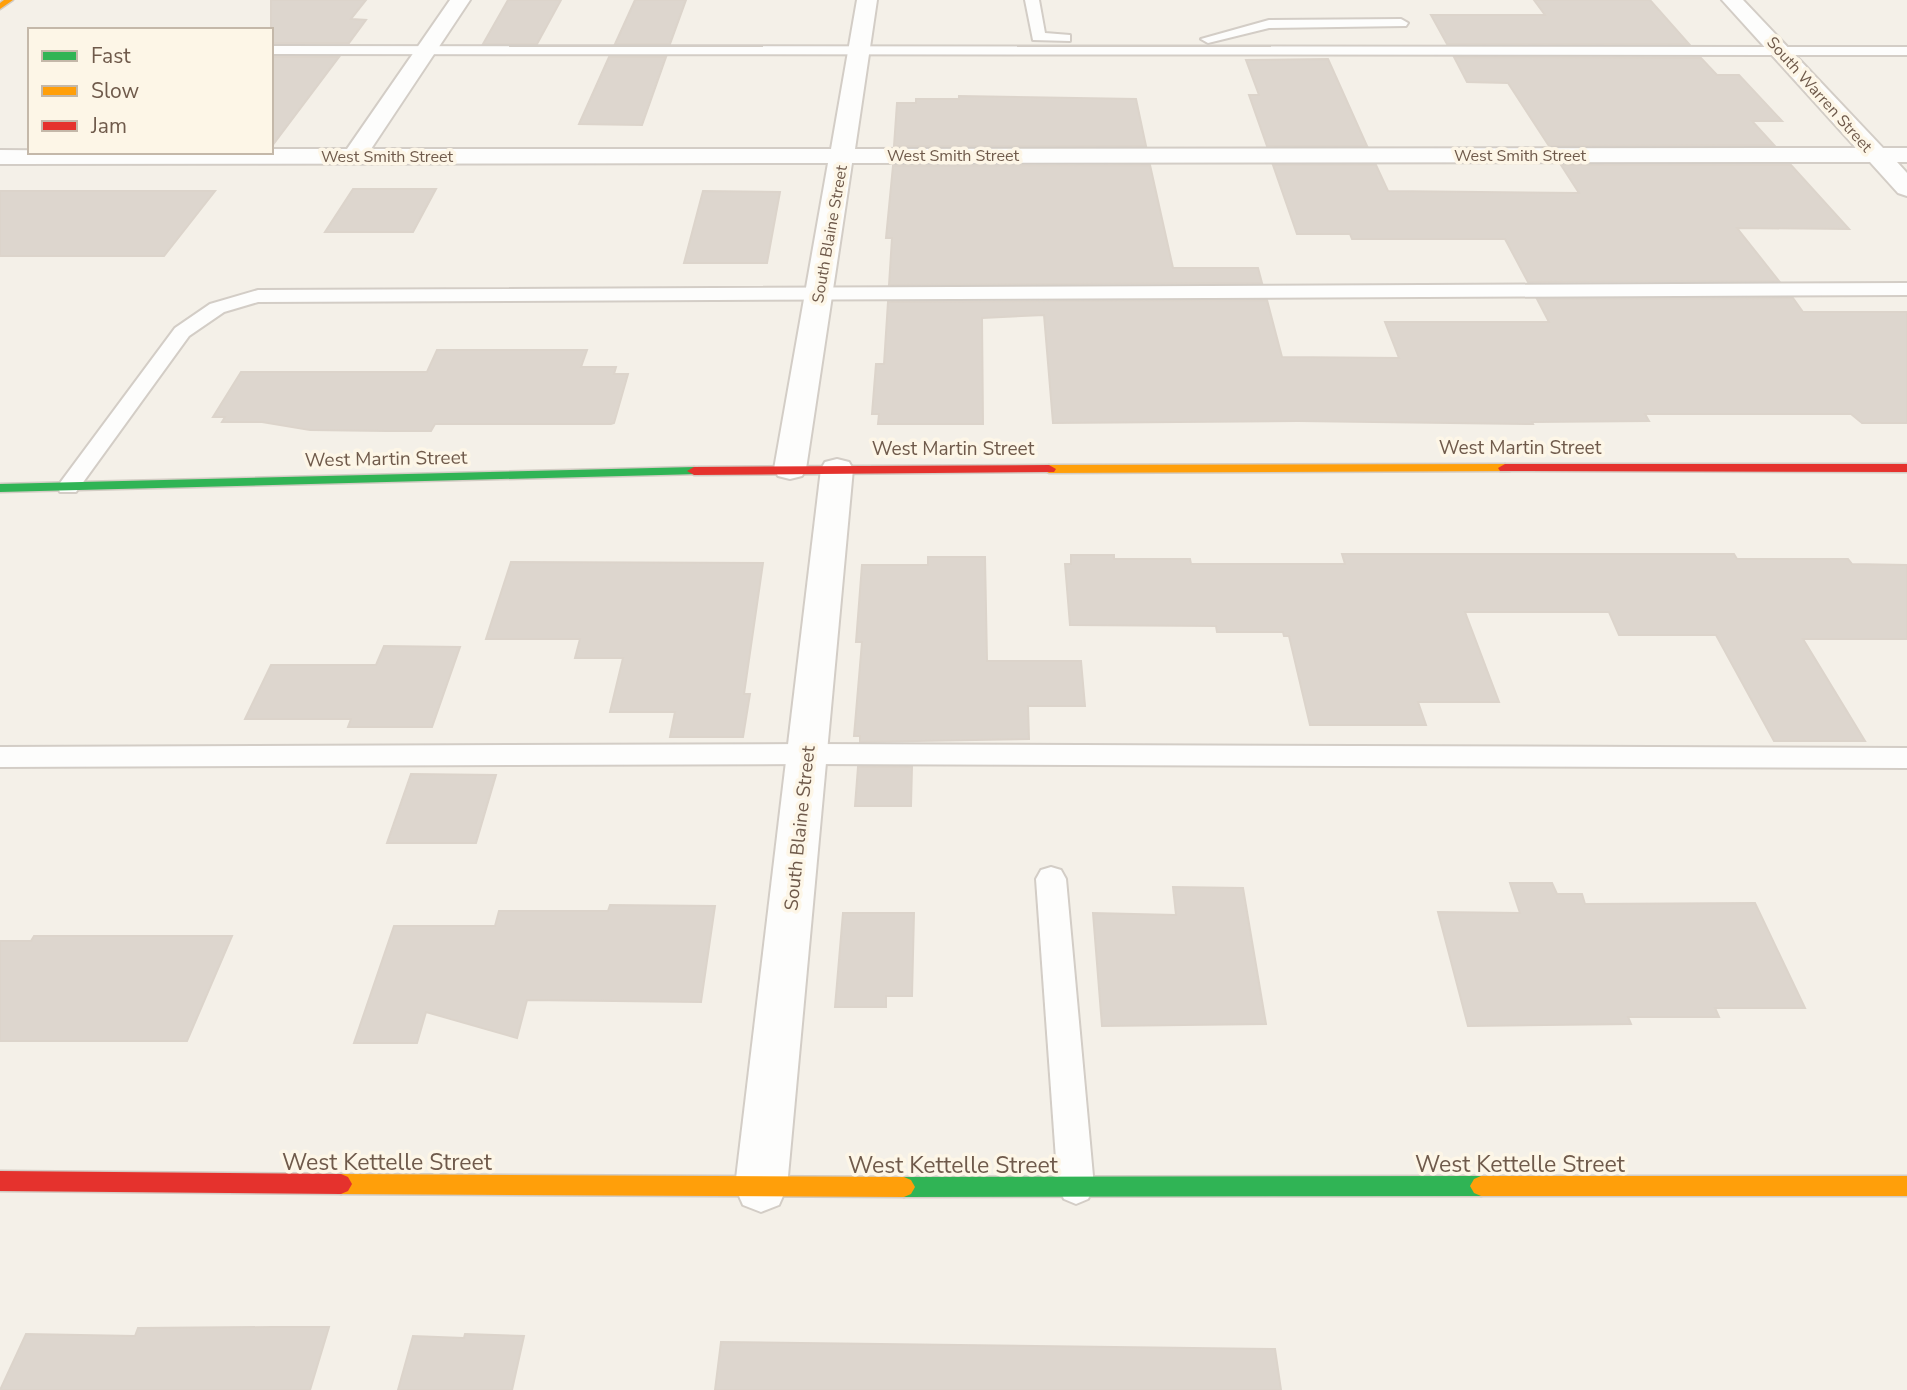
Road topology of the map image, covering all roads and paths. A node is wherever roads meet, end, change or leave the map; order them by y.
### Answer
1 (9, 0) edge
2 (460, 0) edge
3 (867, 0) edge
4 (1032, 0) edge
5 (1732, 0) edge
6 (0, 7) edge
7 (1401, 23) dead end
8 (861, 49) junction
9 (273, 50) edge
10 (1782, 50) junction
11 (425, 51) junction
12 (1907, 51) edge
13 (843, 155) junction
14 (1875, 155) junction
15 (1907, 155) edge
16 (0, 157) edge
17 (354, 157) junction
18 (1907, 188) edge
19 (1907, 289) edge
20 (819, 292) junction
21 (1907, 468) edge
22 (790, 469) junction
23 (838, 469) junction
24 (0, 488) edge
25 (68, 488) junction
26 (807, 754) junction
27 (0, 757) edge
28 (1907, 758) edge
29 (1051, 879) dead end
30 (0, 1181) edge
31 (1907, 1186) edge
32 (761, 1187) junction
33 (1076, 1187) junction

1 - 6 street
2 - 11 street
3 - 8 street, South Blaine Street
4 - 7 lane
5 - 10 street, South Warren Street
8 - 10 lane
8 - 11 lane
8 - 13 street, South Blaine Street
9 - 11 lane
10 - 12 lane
10 - 14 street, South Warren Street
11 - 17 street
13 - 14 street, West Smith Street
13 - 17 street, West Smith Street
13 - 20 street, South Blaine Street
14 - 15 street, West Smith Street
14 - 18 street, South Warren Street
16 - 17 street, West Smith Street
19 - 20 lane
20 - 22 street, South Blaine Street
20 - 25 lane
21 - 23 street, West Martin Street
22 - 23 street, West Martin Street
22 - 25 street, West Martin Street
23 - 26 street, South Blaine Street
24 - 25 street, West Martin Street
26 - 27 lane
26 - 28 lane
26 - 32 street, South Blaine Street
29 - 33 lane
30 - 32 street, West Kettelle Street
31 - 33 street, West Kettelle Street
32 - 33 street, West Kettelle Street

